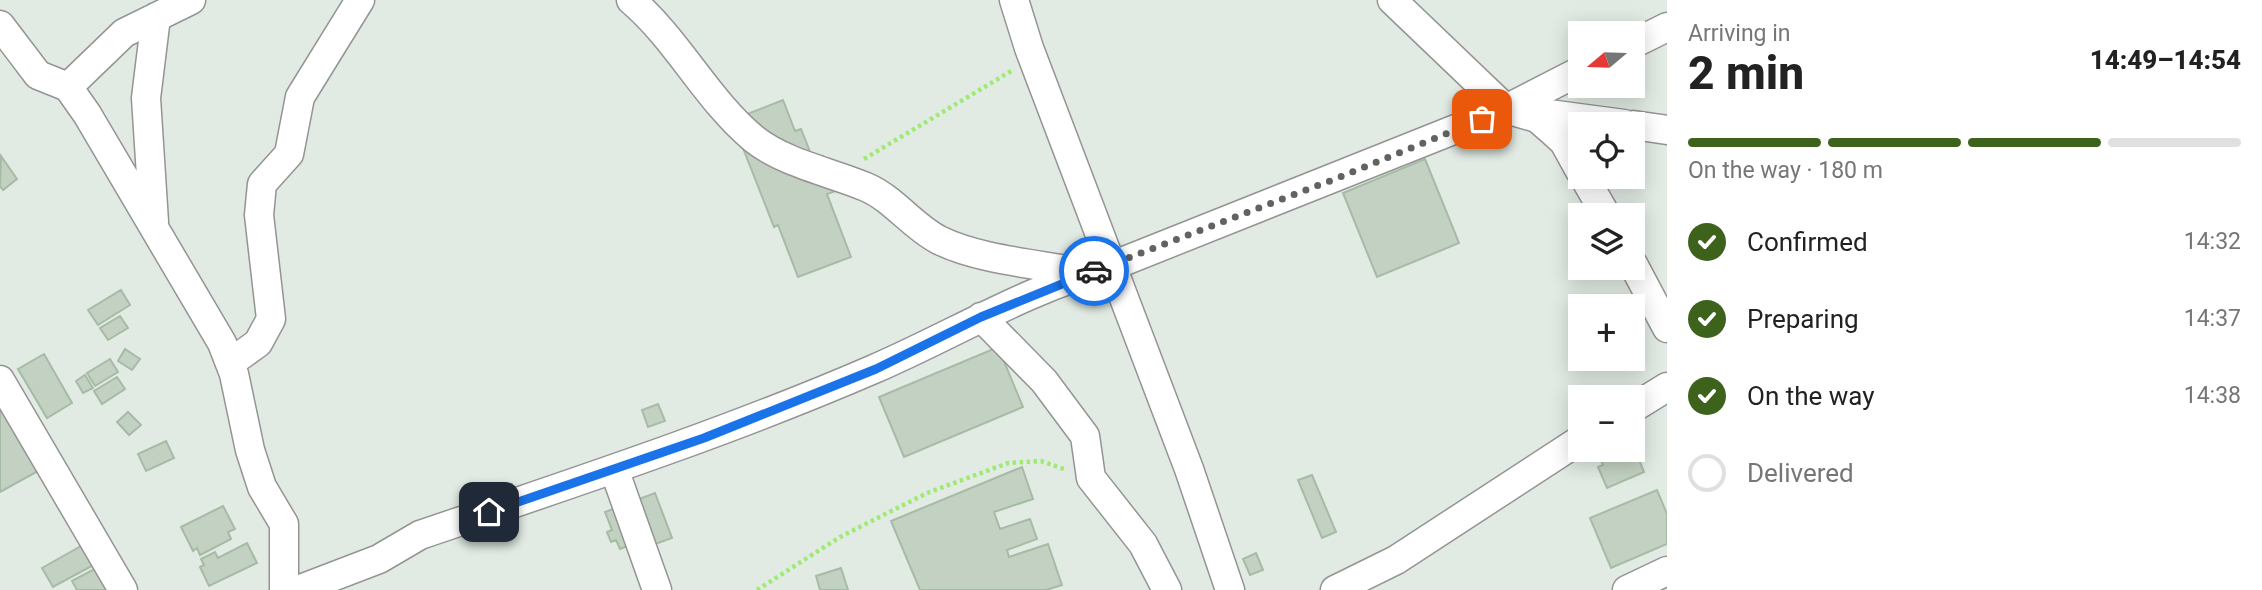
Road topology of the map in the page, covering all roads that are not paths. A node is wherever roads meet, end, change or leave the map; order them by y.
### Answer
1 (191, 0) edge
2 (360, 0) edge
3 (631, 0) edge
4 (1014, 0) edge
5 (1392, 0) edge
6 (156, 17) junction
7 (0, 25) edge
8 (1667, 27) edge
9 (1645, 38) edge
10 (1568, 77) edge
11 (68, 87) junction
12 (1506, 109) junction
13 (1568, 117) edge
14 (1645, 127) edge
15 (1667, 130) edge
16 (1568, 149) edge
17 (155, 229) junction
18 (1112, 266) junction
19 (1084, 273) junction
20 (1642, 280) edge
21 (981, 317) junction
22 (1667, 328) edge
23 (230, 362) junction
24 (0, 380) edge
25 (1667, 387) edge
26 (1645, 401) edge
27 (1568, 448) edge
28 (614, 469) junction
29 (1667, 572) edge
30 (123, 590) edge
31 (284, 590) edge
32 (298, 590) edge
33 (657, 590) edge
34 (1167, 590) edge
35 (1230, 590) edge
36 (1335, 590) edge
37 (1627, 590) edge

1 - 6 street
2 - 23 street
3 - 19 street
4 - 18 street
5 - 12 street
6 - 11 street
6 - 17 street
7 - 11 street
8 - 9 street
10 - 12 street
11 - 17 street
12 - 13 street
12 - 16 street
12 - 18 street
14 - 15 street
17 - 23 street
18 - 19 street
18 - 35 street
19 - 21 street
20 - 22 street
21 - 28 street
21 - 34 street
23 - 31 street
24 - 30 street
25 - 26 street
27 - 36 street
28 - 32 street
28 - 33 street
29 - 37 street

